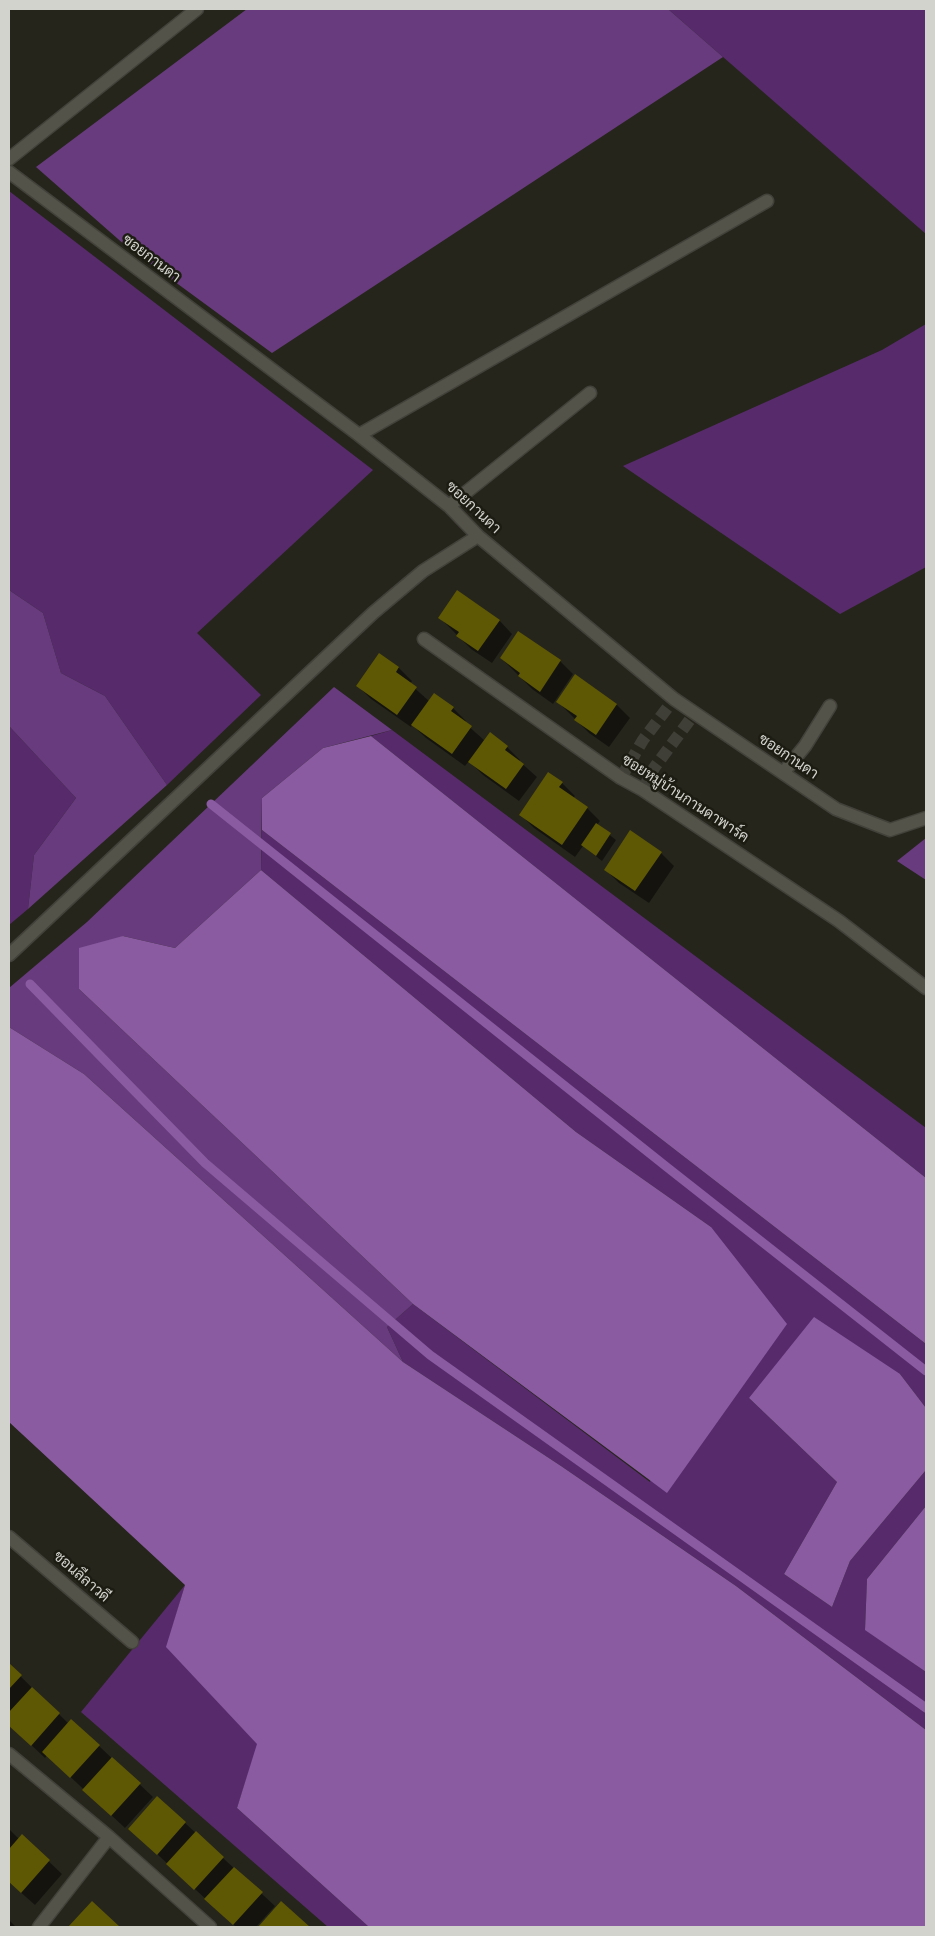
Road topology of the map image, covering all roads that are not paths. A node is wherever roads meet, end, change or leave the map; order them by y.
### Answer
1 (197, 9) edge
2 (9, 159) edge
3 (9, 172) edge
4 (767, 201) dead end
5 (590, 393) dead end
6 (359, 435) junction
7 (449, 506) junction
8 (478, 536) junction
9 (424, 639) dead end
10 (830, 706) dead end
11 (783, 773) junction
12 (926, 818) edge
13 (9, 955) edge
14 (926, 988) edge
15 (9, 1537) edge
16 (132, 1642) dead end
17 (9, 1754) edge
18 (109, 1837) junction
19 (39, 1927) edge
20 (210, 1927) edge

1 - 2 street
3 - 6 street, ซอยกานดา
4 - 6 street
5 - 7 street
6 - 7 street, ซอยกานดา
7 - 8 street, ซอยกานดา
8 - 11 street, ซอยกานดา
8 - 13 street
9 - 14 street, ซอยหมู่บ้านกานดาพาร์ค
10 - 11 street
11 - 12 street, ซอยกานดา
15 - 16 street, ซอนลีลาวดี
17 - 18 street
18 - 19 street
18 - 20 street

